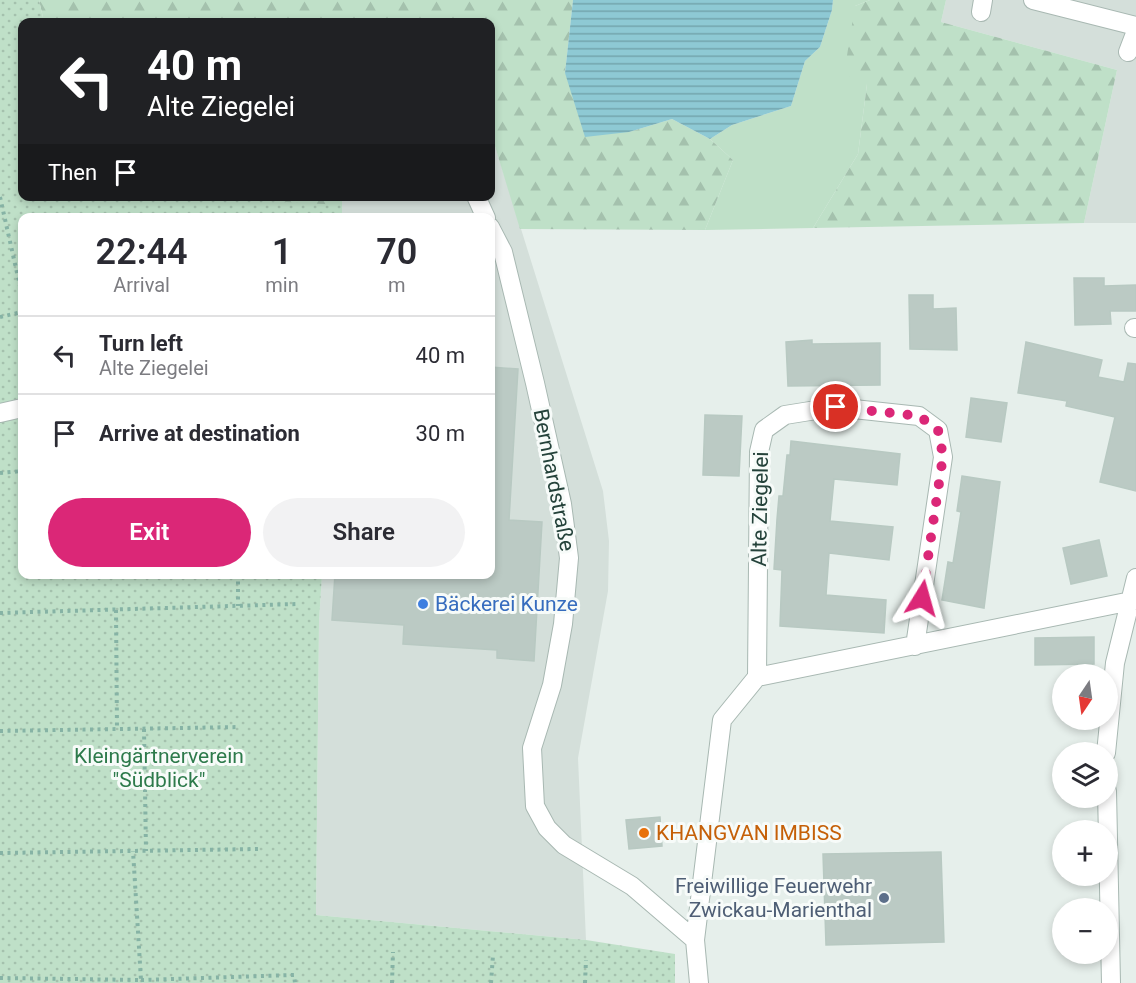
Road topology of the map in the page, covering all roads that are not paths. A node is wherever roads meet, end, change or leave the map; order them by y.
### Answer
1 (1033, 0) edge
2 (1136, 26) edge
3 (1136, 31) edge
4 (1128, 52) dead end
5 (495, 237) edge
6 (18, 409) edge
7 (0, 413) edge
8 (1136, 578) edge
9 (1133, 601) edge
10 (915, 646) junction
11 (757, 677) junction
12 (1107, 742) edge
13 (1107, 808) edge
14 (695, 940) junction
15 (699, 983) edge
16 (1111, 983) edge

1 - 2 street
3 - 4 street
5 - 14 street, Bernhardstraße
6 - 7 street
8 - 9 street
9 - 10 street
9 - 12 street
10 - 11 street
10 - 11 street, Alte Ziegelei
11 - 14 street
13 - 16 street
14 - 15 street

